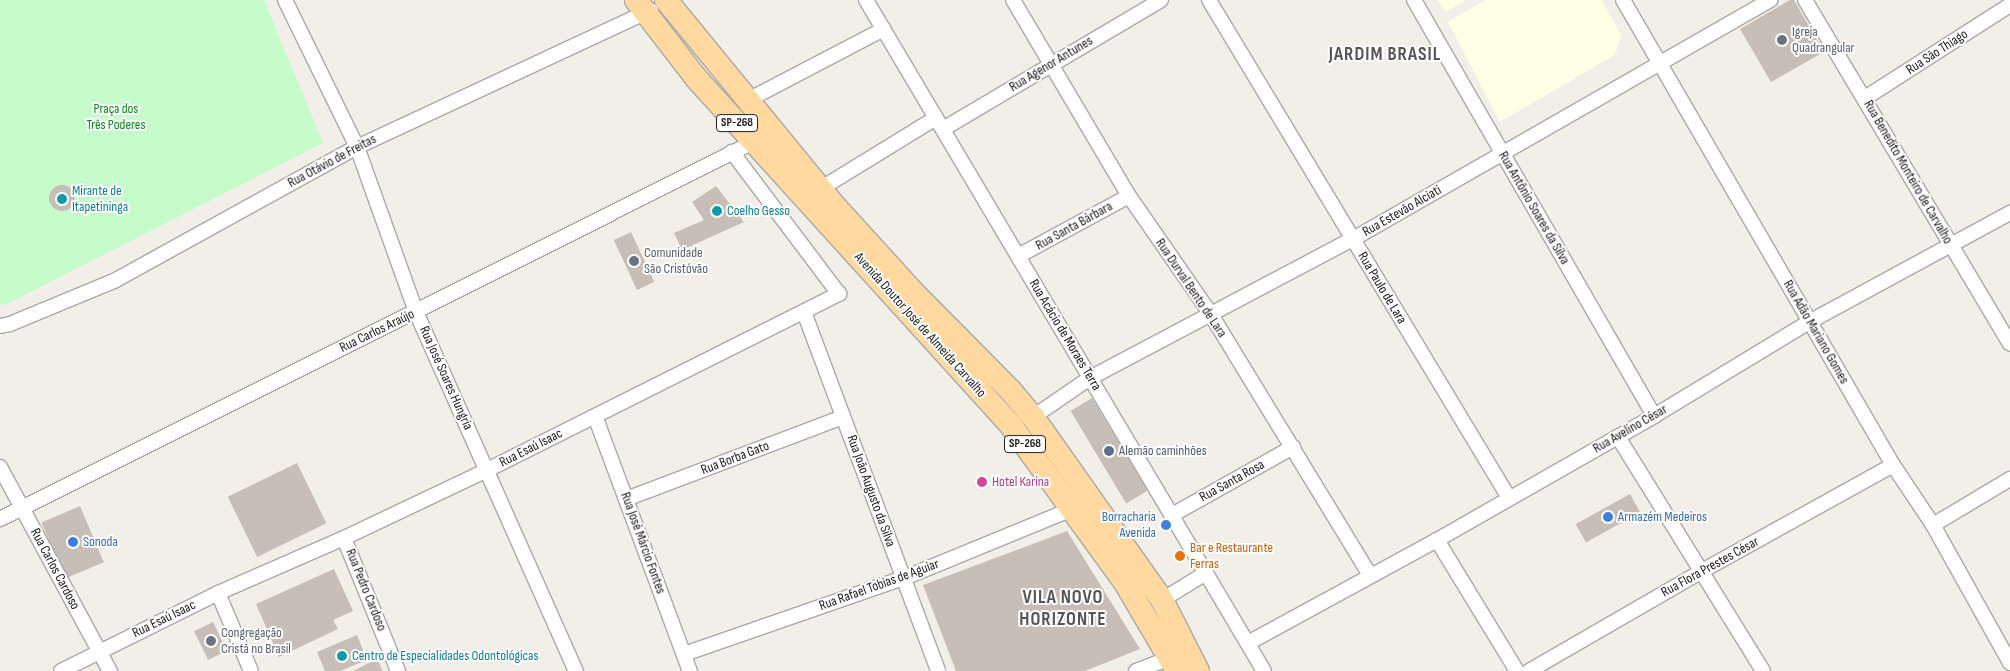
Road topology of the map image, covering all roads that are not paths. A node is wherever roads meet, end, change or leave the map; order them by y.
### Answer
1 (285, 0) edge
2 (866, 0) edge
3 (1013, 0) edge
4 (1161, 0) edge
5 (1209, 0) edge
6 (1414, 0) edge
7 (1623, 0) edge
8 (1770, 0) edge
9 (1805, 0) edge
10 (666, 1) edge
11 (2010, 5) edge
12 (641, 7) edge
13 (884, 30) junction
14 (1660, 62) junction
15 (1051, 64) junction
16 (1865, 98) junction
17 (748, 100) junction
18 (939, 123) junction
19 (754, 142) junction
20 (357, 146) junction
21 (732, 152) junction
22 (1503, 153) junction
23 (820, 189) junction
24 (1129, 196) junction
25 (2010, 213) edge
26 (1353, 239) junction
27 (1952, 246) junction
28 (1018, 256) junction
29 (416, 312) junction
30 (804, 312) junction
31 (1210, 313) junction
32 (1809, 322) junction
33 (3, 324) edge
34 (2010, 344) edge
35 (1090, 378) junction
36 (595, 416) junction
37 (1654, 416) junction
38 (844, 417) junction
39 (1033, 417) junction
40 (1618, 436) junction
41 (1293, 447) junction
42 (1893, 465) junction
43 (0, 467) edge
44 (487, 470) junction
45 (2010, 479) edge
46 (1509, 498) junction
47 (626, 499) junction
48 (22, 508) junction
49 (1072, 509) junction
50 (1172, 515) junction
51 (0, 519) edge
52 (1933, 525) junction
53 (344, 538) junction
54 (1437, 540) junction
55 (1702, 571) junction
56 (1206, 573) junction
57 (1370, 575) junction
58 (904, 578) junction
59 (218, 593) junction
60 (1162, 600) junction
61 (1248, 643) junction
62 (99, 650) junction
63 (684, 654) junction
64 (2010, 663) edge
65 (1173, 664) edge
66 (61, 671) edge
67 (110, 671) edge
68 (251, 671) edge
69 (398, 671) edge
70 (576, 671) edge
71 (690, 671) edge
72 (938, 671) edge
73 (1136, 671) edge
74 (1198, 671) edge
75 (1264, 671) edge
76 (1517, 671) edge
77 (1529, 671) edge
78 (1763, 671) edge

1 - 20 street, Rua José Soares Hungria
2 - 13 street, Rua Acácio de Moraes Terra
3 - 15 street, Rua Durval Bento de Lara
4 - 15 street, Rua Agenor Antunes
5 - 26 street, Rua Paulo de Lara
6 - 22 street, Rua Antônio Soares da Silva
7 - 14 street, Rua Adão Mariano Gomes
8 - 14 street, Rua Estevão Alciati
9 - 16 street, Rua Benedito Monteiro de Carvalho
10 - 12 street, Rua Otávio de Freitas
10 - 17 main road, Avenida Doutor José de Almeida Carvalho / SP-268
11 - 16 street, Rua São Thiago
12 - 19 main road, Avenida Doutor José de Almeida Carvalho / SP-268
12 - 20 street, Rua Otávio de Freitas
13 - 17 street
13 - 18 street, Rua Acácio de Moraes Terra
14 - 22 street, Rua Estevão Alciati
14 - 32 street, Rua Adão Mariano Gomes
15 - 18 street, Rua Agenor Antunes
15 - 24 street, Rua Durval Bento de Lara
16 - 27 street, Rua Benedito Monteiro de Carvalho
17 - 23 main road, Avenida Doutor José de Almeida Carvalho / SP-268
18 - 23 street, Rua Agenor Antunes
18 - 28 street, Rua Acácio de Moraes Terra
19 - 21 street, Rua Carlos Araújo
19 - 49 main road, Avenida Doutor José de Almeida Carvalho / SP-268
20 - 29 street, Rua José Soares Hungria
20 - 33 street, Rua Otávio de Freitas
21 - 29 street, Rua Carlos Araújo
21 - 30 street, Rua Esaú Isaac
22 - 26 street, Rua Estevão Alciati
22 - 37 street, Rua Antônio Soares da Silva
23 - 39 main road, Avenida Doutor José de Almeida Carvalho / SP-268
24 - 28 street, Rua Santa Bárbara
24 - 31 street, Rua Durval Bento de Lara
25 - 27 street, Rua Avelino César
26 - 31 street, Rua Estevão Alciati
26 - 46 street, Rua Paulo de Lara
27 - 32 street, Rua Avelino César
27 - 34 street, Rua Benedito Monteiro de Carvalho
28 - 35 street, Rua Acácio de Moraes Terra
29 - 44 street, Rua José Soares Hungria
29 - 48 street, Rua Carlos Araújo
30 - 36 street, Rua Esaú Isaac
30 - 38 street, Rua João Augusto da Silva
31 - 35 street, Rua Estevão Alciati
31 - 41 street, Rua Durval Bento de Lara
32 - 37 street, Rua Avelino César
32 - 42 street, Rua Adão Mariano Gomes
35 - 39 street, Rua Estevão Alciati
35 - 50 street, Rua Acácio de Moraes Terra
36 - 44 street, Rua Esaú Isaac
36 - 47 street, Rua José Márcio Fontes
37 - 40 street, Rua Avelino César
38 - 47 street, Rua Borba Gato
38 - 58 street, Rua João Augusto da Silva
39 - 60 main road, Avenida Doutor José de Almeida Carvalho / SP-268
40 - 46 street, Rua Avelino César
40 - 55 street
41 - 50 street, Rua Santa Rosa
41 - 57 street, Rua Durval Bento de Lara
42 - 52 street, Rua Adão Mariano Gomes
42 - 55 street, Rua Flora Prestes César
43 - 48 street, Rua Carlos Cardoso
44 - 53 street, Rua Esaú Isaac
44 - 70 street, Rua José Soares Hungria
45 - 52 street
46 - 54 street, Rua Avelino César
47 - 63 street, Rua José Márcio Fontes
48 - 51 street, Rua Carlos Araújo
48 - 62 street, Rua Carlos Cardoso
49 - 58 street, Rua Rafael Tobias de Aguiar
49 - 65 main road, Avenida Doutor José de Almeida Carvalho / SP-268
50 - 56 street, Rua Acácio de Moraes Terra
52 - 64 street, Rua Adão Mariano Gomes
53 - 59 street, Rua Esaú Isaac
53 - 69 street, Rua Pedro Cardoso
54 - 57 street, Rua Avelino César
54 - 76 street
55 - 77 street, Rua Flora Prestes César
55 - 78 street
56 - 60 street
56 - 61 street, Rua Acácio de Moraes Terra
57 - 61 street, Rua Avelino César
58 - 63 street, Rua Rafael Tobias de Aguiar
58 - 72 street, Rua João Augusto da Silva
59 - 62 street, Rua Esaú Isaac
59 - 68 street
60 - 74 main road, Avenida Doutor José de Almeida Carvalho / SP-268
61 - 75 street, Rua Acácio de Moraes Terra
62 - 66 street, Rua Esaú Isaac
62 - 67 street, Rua Carlos Cardoso
63 - 71 street, Rua José Márcio Fontes
65 - 73 street

